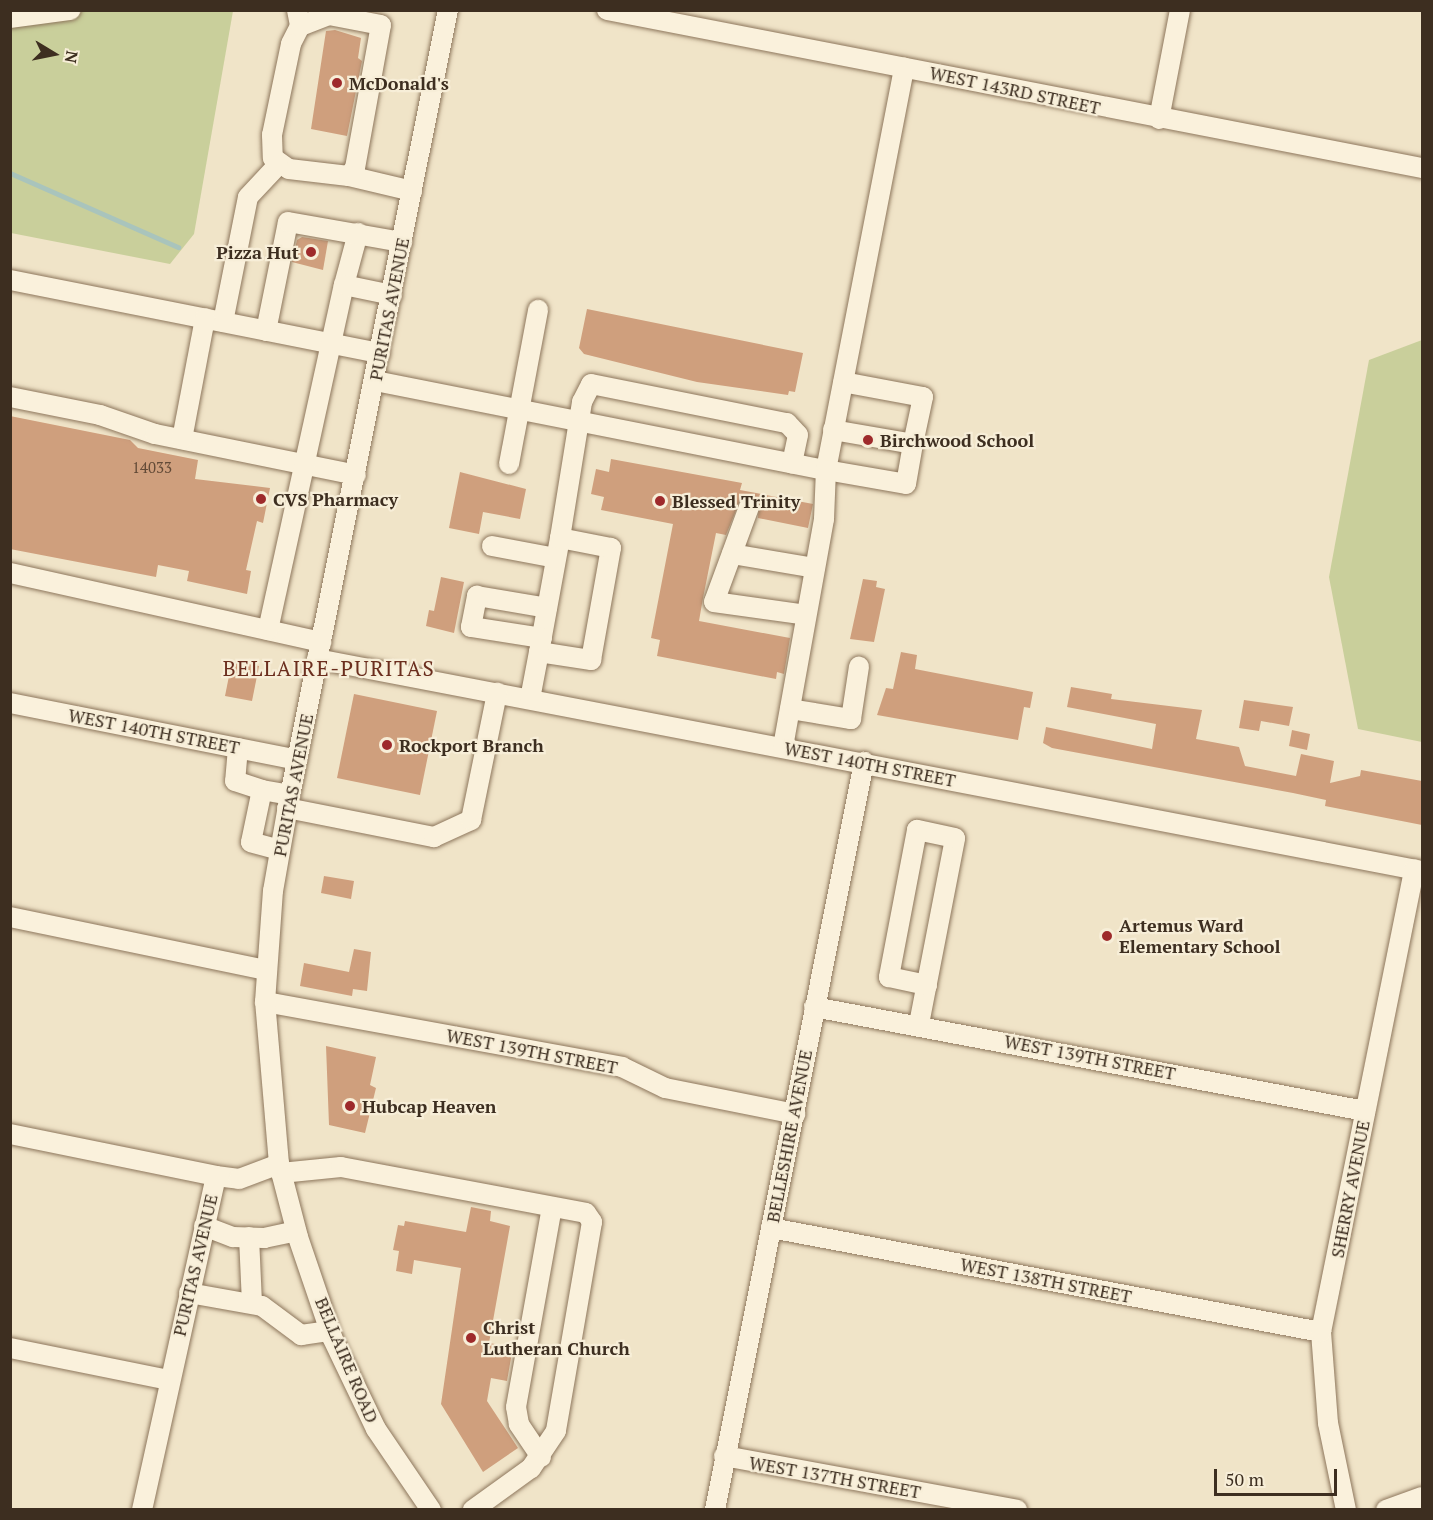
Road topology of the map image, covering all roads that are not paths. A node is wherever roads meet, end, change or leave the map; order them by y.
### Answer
1 (70, 10) edge
2 (448, 10) edge
3 (607, 10) edge
4 (1180, 10) edge
5 (10, 18) edge
6 (299, 18) edge
7 (904, 67) junction
8 (1159, 119) junction
9 (278, 165) junction
10 (1422, 168) edge
11 (349, 176) junction
12 (412, 191) junction
13 (358, 233) junction
14 (402, 242) junction
15 (10, 279) edge
16 (344, 285) junction
17 (392, 295) junction
18 (538, 310) dead end
19 (214, 320) junction
20 (266, 331) junction
21 (328, 343) junction
22 (380, 353) junction
23 (375, 381) junction
24 (843, 382) junction
25 (10, 397) edge
26 (520, 407) junction
27 (579, 419) junction
28 (833, 430) junction
29 (182, 440) junction
30 (913, 444) junction
31 (792, 463) junction
32 (302, 464) junction
33 (508, 464) dead end
34 (826, 470) junction
35 (356, 475) junction
36 (749, 507) dead end
37 (560, 538) junction
38 (492, 546) dead end
39 (732, 554) junction
40 (556, 558) junction
41 (815, 568) junction
42 (10, 573) edge
43 (548, 608) junction
44 (806, 615) junction
45 (268, 630) junction
46 (540, 645) junction
47 (319, 650) junction
48 (860, 667) dead end
49 (497, 693) junction
50 (530, 699) junction
51 (10, 703) edge
52 (790, 709) junction
53 (783, 747) junction
54 (238, 748) junction
55 (297, 760) junction
56 (864, 762) junction
57 (262, 790) junction
58 (289, 802) junction
59 (280, 850) junction
60 (1418, 870) edge
61 (10, 917) edge
62 (266, 970) junction
63 (927, 985) junction
64 (265, 1002) junction
65 (814, 1007) junction
66 (919, 1024) junction
67 (1365, 1111) junction
68 (795, 1114) junction
69 (10, 1134) edge
70 (280, 1168) junction
71 (216, 1176) junction
72 (552, 1207) junction
73 (204, 1226) junction
74 (771, 1228) junction
75 (296, 1231) junction
76 (249, 1237) junction
77 (189, 1293) junction
78 (252, 1302) junction
79 (330, 1330) junction
80 (1321, 1332) junction
81 (10, 1348) edge
82 (169, 1380) junction
83 (724, 1456) junction
84 (541, 1457) junction
85 (1422, 1497) edge
86 (142, 1509) edge
87 (430, 1509) edge
88 (473, 1509) edge
89 (715, 1509) edge
90 (1017, 1509) edge
91 (1346, 1509) edge
92 (1386, 1509) edge

1 - 5 street
2 - 12 street, PURITAS AVENUE
3 - 7 street, WEST 143RD STREET
4 - 8 street
6 - 9 street
6 - 11 street
7 - 8 street, WEST 143RD STREET
7 - 24 street
8 - 10 street, WEST 143RD STREET
9 - 11 street
9 - 19 street
11 - 12 street
12 - 14 street, PURITAS AVENUE
13 - 14 street
13 - 16 street
13 - 20 street
14 - 17 street, PURITAS AVENUE
15 - 19 street
16 - 17 street
16 - 21 street
17 - 22 street, PURITAS AVENUE
18 - 26 street
19 - 20 street
19 - 29 street
20 - 21 street
21 - 22 street
21 - 32 street
22 - 23 street, PURITAS AVENUE
23 - 26 street
23 - 35 street, PURITAS AVENUE
24 - 28 street
24 - 30 street
25 - 29 street
26 - 27 street
26 - 33 street
27 - 31 street
27 - 31 street
27 - 37 street
28 - 30 street
28 - 34 street
29 - 32 street
30 - 34 street
31 - 34 street
32 - 35 street
32 - 45 street
34 - 41 street
35 - 47 street, PURITAS AVENUE
36 - 39 street
37 - 40 street
37 - 46 street
38 - 40 street
39 - 41 street
39 - 44 street
40 - 43 street
41 - 44 street
42 - 45 street, WEST 140TH STREET
43 - 46 street
43 - 46 street
44 - 52 street
45 - 47 street, WEST 140TH STREET
46 - 50 street
47 - 49 street, WEST 140TH STREET
47 - 55 street, PURITAS AVENUE
48 - 52 street
49 - 50 street, WEST 140TH STREET
49 - 58 street
50 - 53 street, WEST 140TH STREET
51 - 54 street, WEST 140TH STREET
52 - 53 street
53 - 56 street, WEST 140TH STREET
54 - 55 street, WEST 140TH STREET
54 - 57 street
55 - 58 street, PURITAS AVENUE
56 - 60 street, WEST 140TH STREET
56 - 65 street, BELLESHIRE AVENUE
57 - 58 street
57 - 59 street
58 - 59 street, PURITAS AVENUE
59 - 62 street, PURITAS AVENUE
60 - 67 street, SHERRY AVENUE
61 - 62 street
62 - 64 street, PURITAS AVENUE
63 - 63 street
63 - 66 street
64 - 68 street, WEST 139TH STREET
64 - 70 street, PURITAS AVENUE
65 - 66 street, WEST 139TH STREET
65 - 68 street, BELLESHIRE AVENUE
66 - 67 street, WEST 139TH STREET
67 - 80 street, SHERRY AVENUE
68 - 74 street, BELLESHIRE AVENUE
69 - 71 street
70 - 71 street, PURITAS AVENUE
70 - 72 street
70 - 75 street, BELLAIRE ROAD
71 - 73 street, PURITAS AVENUE
72 - 84 street
72 - 84 street
73 - 76 street
73 - 77 street, PURITAS AVENUE
74 - 80 street, WEST 138TH STREET
74 - 83 street, BELLESHIRE AVENUE
75 - 76 street
75 - 79 street, BELLAIRE ROAD
76 - 78 street
77 - 78 street
77 - 82 street, PURITAS AVENUE
78 - 79 street
79 - 87 street, BELLAIRE ROAD
80 - 91 street, SHERRY AVENUE
81 - 82 street
82 - 86 street, PURITAS AVENUE
83 - 89 street, BELLESHIRE AVENUE
83 - 90 street, WEST 137TH STREET
84 - 88 street
85 - 92 street

